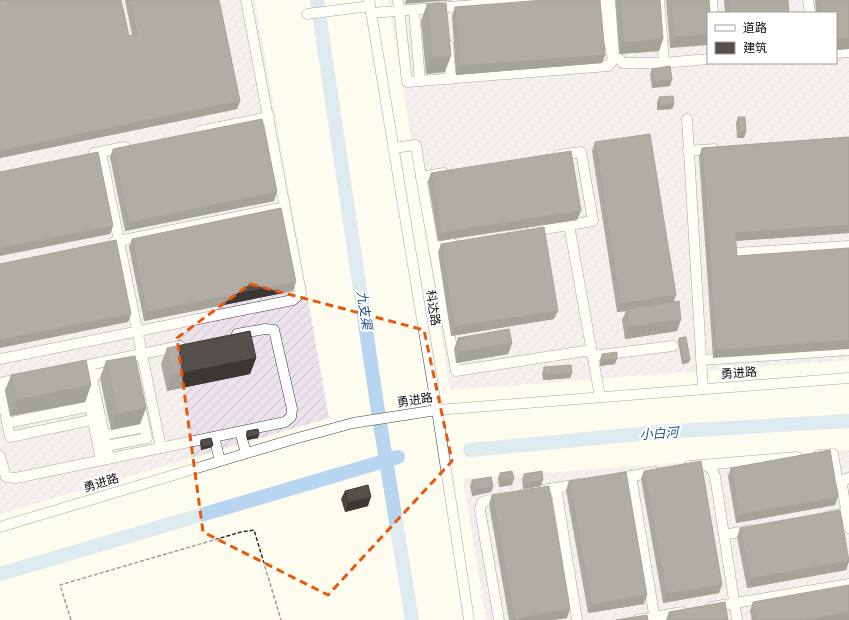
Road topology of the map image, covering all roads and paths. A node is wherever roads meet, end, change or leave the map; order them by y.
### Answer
1 (246, 0) edge
2 (398, 0) edge
3 (539, 0) edge
4 (601, 0) edge
5 (611, 0) edge
6 (659, 0) edge
7 (712, 0) edge
8 (808, 0) edge
9 (525, 1) edge
10 (370, 6) edge
11 (414, 10) junction
12 (399, 11) junction
13 (712, 12) edge
14 (810, 12) edge
15 (307, 14) dead end
16 (447, 31) edge
17 (849, 52) edge
18 (837, 53) edge
19 (707, 58) edge
20 (664, 63) junction
21 (451, 79) junction
22 (420, 81) junction
23 (269, 117) junction
24 (686, 119) dead end
25 (192, 133) edge
26 (131, 146) edge
27 (393, 148) junction
28 (727, 148) edge
29 (688, 151) junction
30 (101, 152) junction
31 (85, 155) edge
32 (551, 157) edge
33 (452, 172) edge
34 (421, 177) junction
35 (285, 207) junction
36 (569, 225) junction
37 (524, 232) edge
38 (119, 241) junction
39 (464, 242) edge
40 (104, 244) edge
41 (849, 246) edge
42 (434, 247) junction
43 (734, 253) edge
44 (137, 331) junction
45 (225, 337) edge
46 (187, 345) edge
47 (673, 346) dead end
48 (849, 350) edge
49 (592, 353) junction
50 (142, 354) junction
51 (0, 359) edge
52 (701, 360) junction
53 (86, 365) junction
54 (67, 369) edge
55 (126, 369) edge
56 (92, 375) junction
57 (30, 377) edge
58 (849, 378) edge
59 (0, 383) edge
60 (0, 386) edge
61 (703, 389) junction
62 (600, 397) junction
63 (151, 399) junction
64 (94, 405) junction
65 (437, 410) junction
66 (59, 412) junction
67 (35, 417) junction
68 (97, 419) junction
69 (7, 423) junction
70 (62, 426) junction
71 (144, 427) junction
72 (38, 431) junction
73 (240, 432) junction
74 (104, 435) junction
75 (214, 437) junction
76 (106, 446) junction
77 (161, 448) junction
78 (246, 453) junction
79 (0, 456) edge
80 (105, 460) junction
81 (220, 461) junction
82 (705, 465) junction
83 (631, 476) junction
84 (845, 482) edge
85 (556, 488) junction
86 (846, 513) junction
87 (816, 518) edge
88 (0, 527) edge
89 (762, 528) edge
90 (849, 528) edge
91 (724, 535) junction
92 (849, 584) edge
93 (734, 603) junction
94 (655, 618) edge
95 (71, 620) edge
96 (281, 620) edge
97 (469, 620) edge
98 (498, 620) edge
99 (577, 620) edge
100 (637, 620) edge
101 (737, 620) edge

1 - 23 street
2 - 12 street
3 - 9 street
4 - 21 street
5 - 20 street
6 - 20 street
7 - 13 street
8 - 14 street
9 - 11 street
10 - 12 street
10 - 15 street
10 - 27 street, 科达路
11 - 12 street
11 - 22 street
12 - 22 street
16 - 21 street
17 - 18 street
19 - 20 street
21 - 22 street
23 - 25 street
23 - 35 street
24 - 29 street
26 - 30 street
27 - 34 street
27 - 65 street, 科达路
28 - 29 street
29 - 52 street
30 - 31 street
30 - 38 street
32 - 36 street
33 - 34 street
34 - 42 street
35 - 38 street
35 - 44 street
36 - 37 street
36 - 49 street
38 - 40 street
38 - 44 street
39 - 42 street
41 - 43 street
42 - 49 street
44 - 50 street
44 - 51 street
45 - 73 street
46 - 50 street
47 - 49 street
48 - 52 street
49 - 62 street
50 - 53 street
50 - 63 street
52 - 61 street
53 - 54 street
53 - 56 street
53 - 64 street
55 - 56 street
56 - 64 street
57 - 59 street
58 - 61 street, 勇进路
60 - 69 street
61 - 62 street, 勇进路
62 - 65 street, 勇进路
63 - 71 street
63 - 77 street
64 - 66 street
64 - 68 street
65 - 78 street, 勇进路
65 - 97 street, 科达路
66 - 67 street
66 - 70 street
67 - 69 street
67 - 72 street
68 - 70 street
68 - 74 street
68 - 80 street
69 - 72 street
70 - 72 street
71 - 74 street
71 - 76 street
73 - 75 street
73 - 78 street
74 - 76 street
75 - 77 street
75 - 81 street
76 - 80 street
77 - 80 street
78 - 81 street, 勇进路
79 - 80 street
81 - 88 street, 勇进路
82 - 83 street
82 - 84 street
82 - 91 street
83 - 85 street
83 - 94 street
84 - 86 street
85 - 98 street
85 - 99 street
86 - 87 street
86 - 90 street
89 - 91 street
91 - 93 street
92 - 93 street
93 - 94 street
93 - 101 street
94 - 100 street
95 - 96 path

